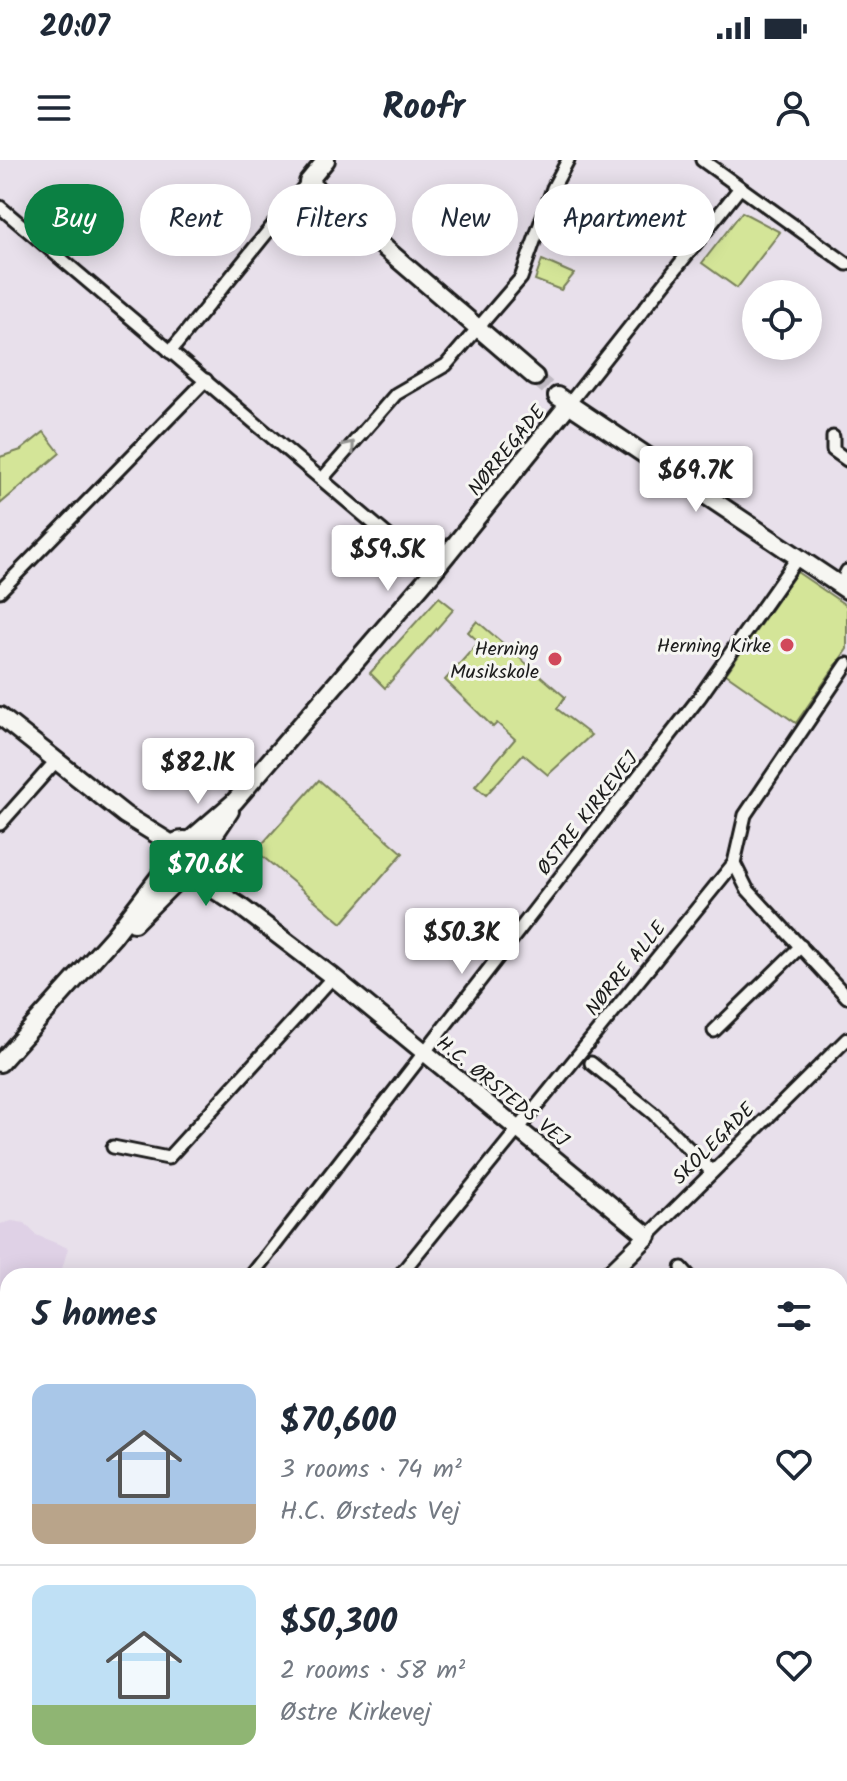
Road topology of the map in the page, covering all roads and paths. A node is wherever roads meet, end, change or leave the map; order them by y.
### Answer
1 (326, 160) edge
2 (568, 160) edge
3 (702, 160) edge
4 (308, 182) junction
5 (739, 189) junction
6 (0, 207) edge
7 (847, 264) edge
8 (478, 329) junction
9 (170, 352) junction
10 (535, 377) tunnel mouth
11 (206, 380) junction
12 (562, 401) junction
13 (833, 437) dead end
14 (847, 460) edge
15 (322, 479) junction
16 (798, 557) junction
17 (432, 573) junction
18 (846, 579) edge
19 (0, 591) edge
20 (847, 664) edge
21 (0, 716) edge
22 (56, 761) junction
23 (0, 824) edge
24 (183, 860) junction
25 (734, 863) junction
26 (801, 946) junction
27 (333, 977) junction
28 (847, 997) edge
29 (714, 1031) dead end
30 (847, 1039) edge
31 (425, 1053) junction
32 (0, 1063) edge
33 (591, 1063) dead end
34 (518, 1130) junction
35 (113, 1147) dead end
36 (712, 1172) junction
37 (648, 1236) junction
38 (257, 1268) edge
39 (406, 1268) edge
40 (615, 1268) edge

1 - 4 street
2 - 8 street
3 - 5 street
4 - 8 street
4 - 9 street
5 - 7 street
5 - 12 street, NØRREGADE
6 - 9 street
8 - 10 street
15 -> 8 street
9 - 11 street
11 - 15 street
11 - 19 street
12 - 16 street
12 - 17 street, NØRREGADE
13 - 14 street
15 - 17 street
16 - 18 street
16 - 31 street, ØSTRE KIRKEVEJ
17 - 24 street, NØRREGADE
20 - 25 street, NØRRE ALLE
21 - 22 street, H.C. ØRSTEDS VEJ
22 - 23 street
22 - 24 street, H.C. ØRSTEDS VEJ
24 - 27 street, H.C. ØRSTEDS VEJ
24 - 32 street, NØRREGADE
25 - 26 street
25 - 34 street, NØRRE ALLE
26 - 28 street
26 - 29 street
27 - 31 street, H.C. ØRSTEDS VEJ
27 - 35 street
30 - 36 street, SKOLEGADE
31 - 34 street, H.C. ØRSTEDS VEJ
31 - 38 street, ØSTRE KIRKEVEJ
33 - 36 street
34 - 37 street, H.C. ØRSTEDS VEJ
34 - 39 street, NØRRE ALLE
36 - 37 street, SKOLEGADE
37 - 40 street, SKOLEGADE

